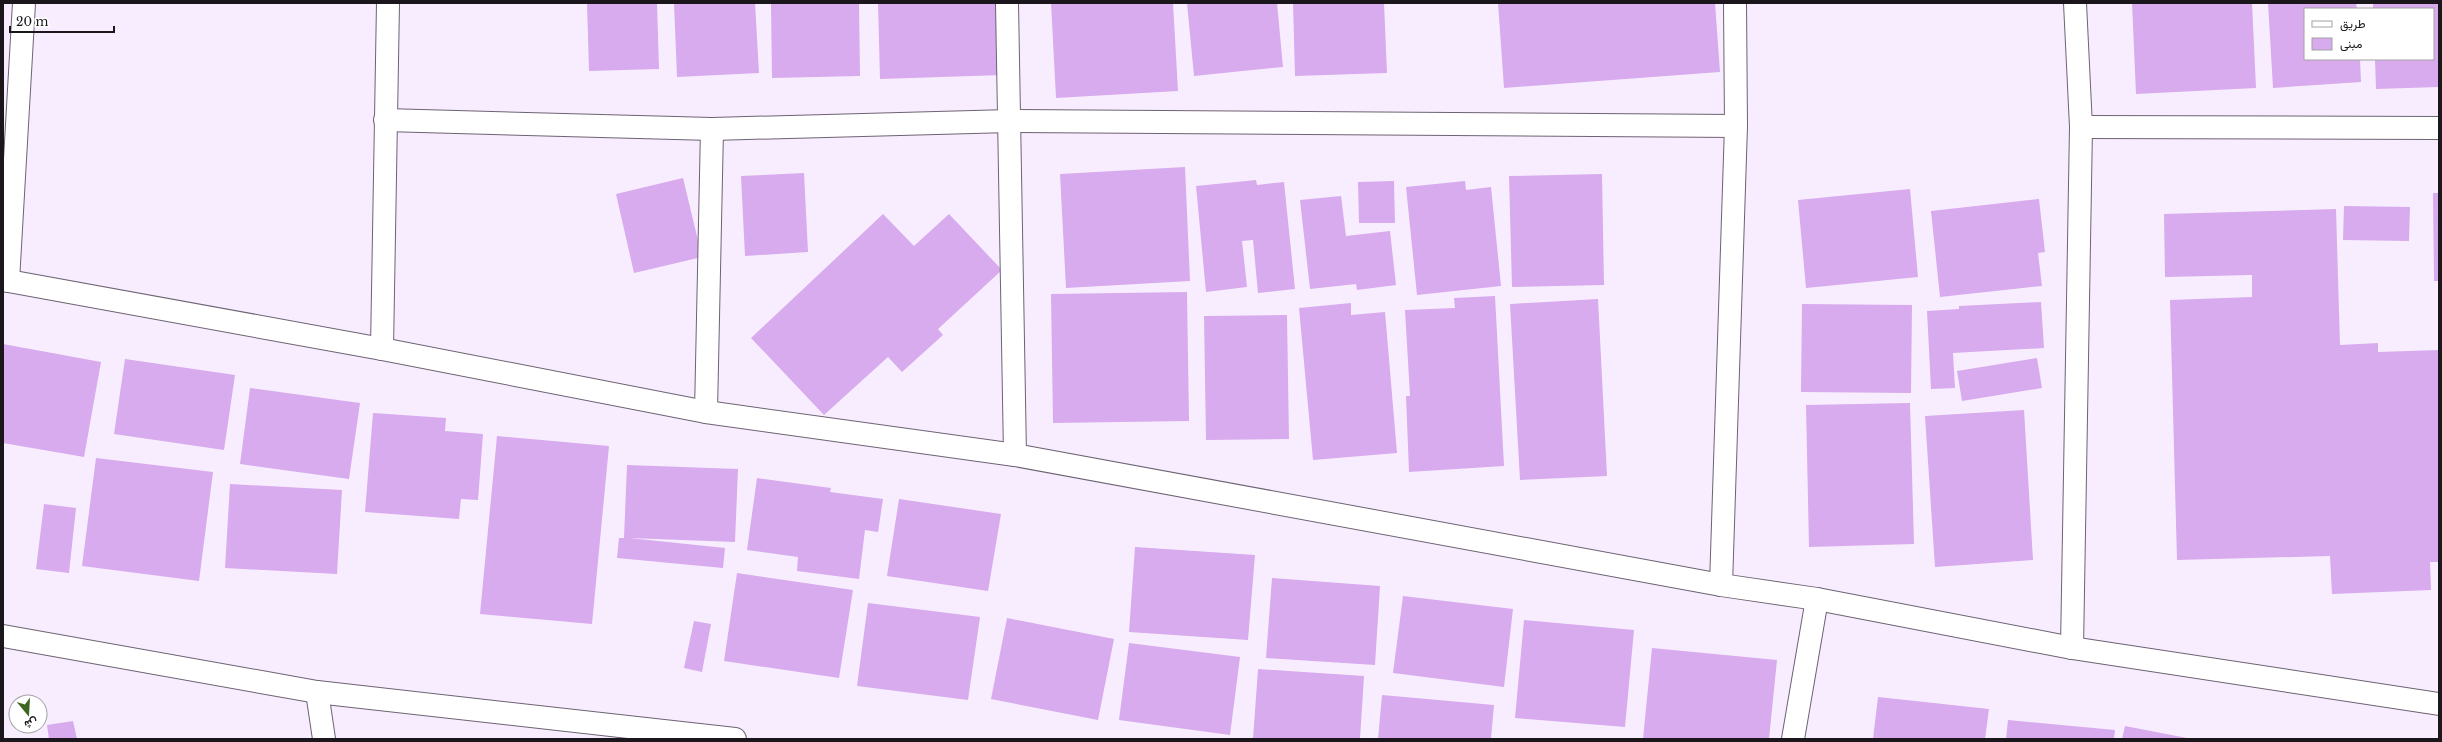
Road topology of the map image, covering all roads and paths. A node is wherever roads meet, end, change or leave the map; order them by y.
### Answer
1 (24, 3) edge
2 (388, 3) edge
3 (1007, 3) edge
4 (1735, 3) edge
5 (2076, 3) edge
6 (385, 120) junction
7 (1010, 121) junction
8 (1736, 126) junction
9 (2081, 127) junction
10 (712, 128) junction
11 (2439, 128) edge
12 (6, 281) edge
13 (382, 349) junction
14 (706, 412) junction
15 (1015, 455) junction
16 (1721, 585) junction
17 (1817, 599) junction
18 (3, 636) edge
19 (2072, 648) junction
20 (317, 692) junction
21 (2439, 704) edge
22 (682, 735) edge
23 (324, 739) edge
24 (735, 739) edge
25 (1793, 739) edge

1 - 12 street
2 - 6 street
3 - 7 street
4 - 8 street
5 - 9 street
6 - 10 street
6 - 13 street
7 - 8 street
7 - 10 street
7 - 15 street
8 - 16 street
9 - 11 street
9 - 19 street
10 - 14 street
12 - 13 street
13 - 14 street
14 - 15 street
15 - 16 street
16 - 17 street
17 - 19 street
17 - 25 street
18 - 20 street
19 - 21 street
20 - 22 street
20 - 23 street
22 - 24 street

